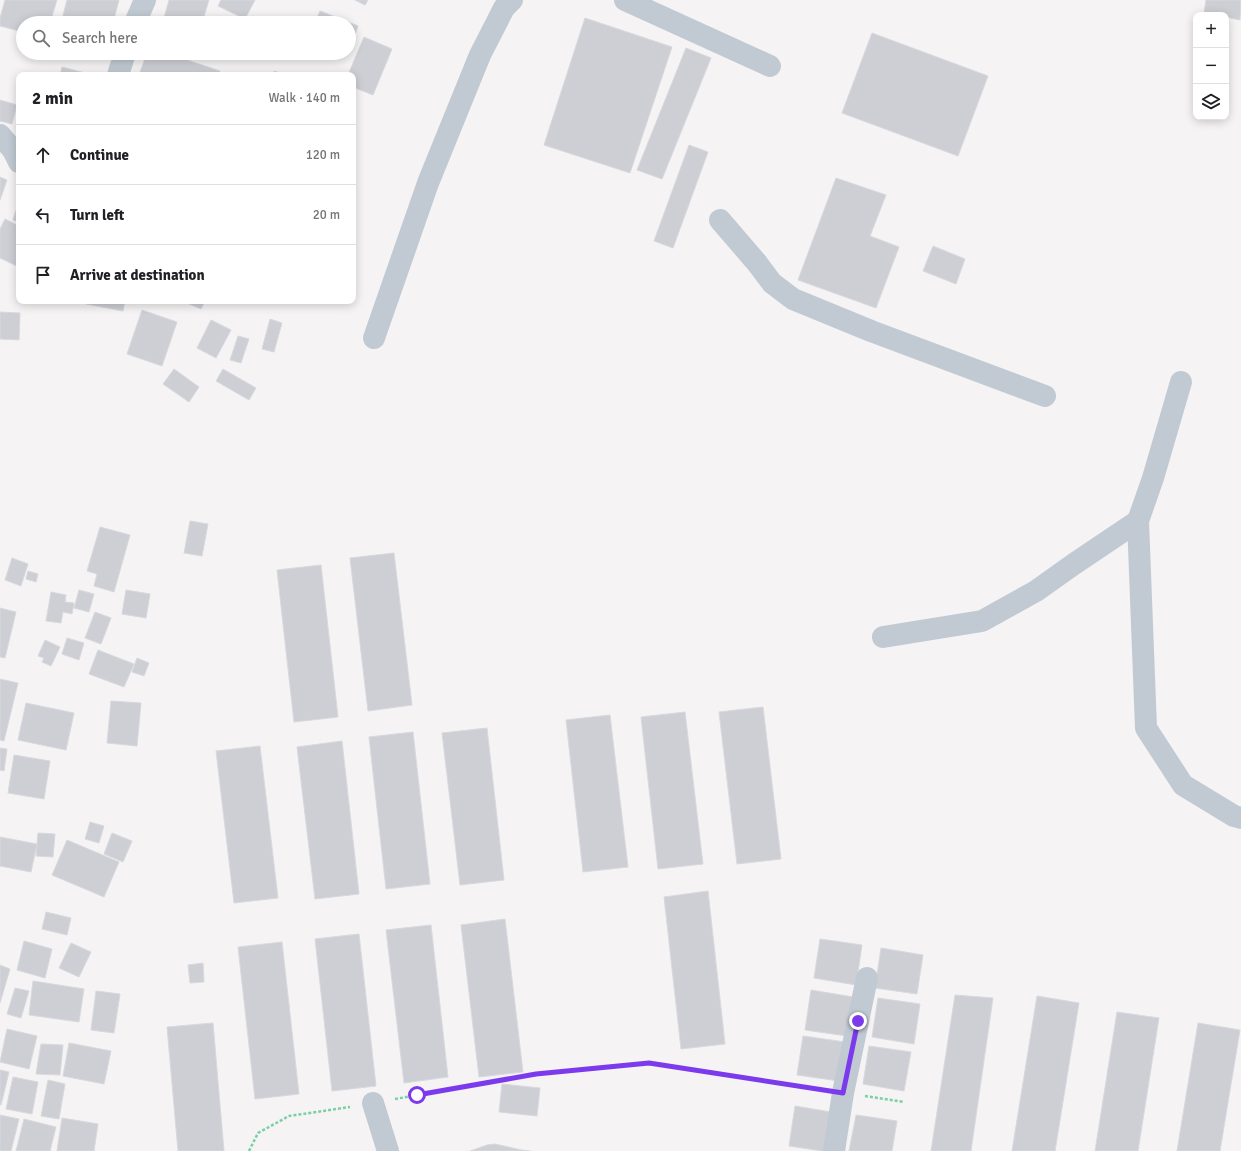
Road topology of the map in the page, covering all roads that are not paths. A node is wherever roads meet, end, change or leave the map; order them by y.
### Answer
1 (145, 0) edge
2 (512, 0) edge
3 (625, 0) edge
4 (138, 16) edge
5 (122, 60) edge
6 (770, 66) dead end
7 (119, 72) edge
8 (0, 135) edge
9 (16, 156) edge
10 (720, 220) dead end
11 (374, 338) dead end
12 (1181, 382) dead end
13 (1045, 396) dead end
14 (1138, 521) junction
15 (883, 637) dead end
16 (1241, 818) edge
17 (867, 978) dead end
18 (373, 1103) road end
19 (388, 1151) edge
20 (834, 1151) edge

1 - 4 street
2 - 11 street
3 - 6 street
5 - 7 street
8 - 9 street
10 - 13 street
12 - 14 street
14 - 15 street
14 - 16 street
17 - 20 street
18 - 19 street

